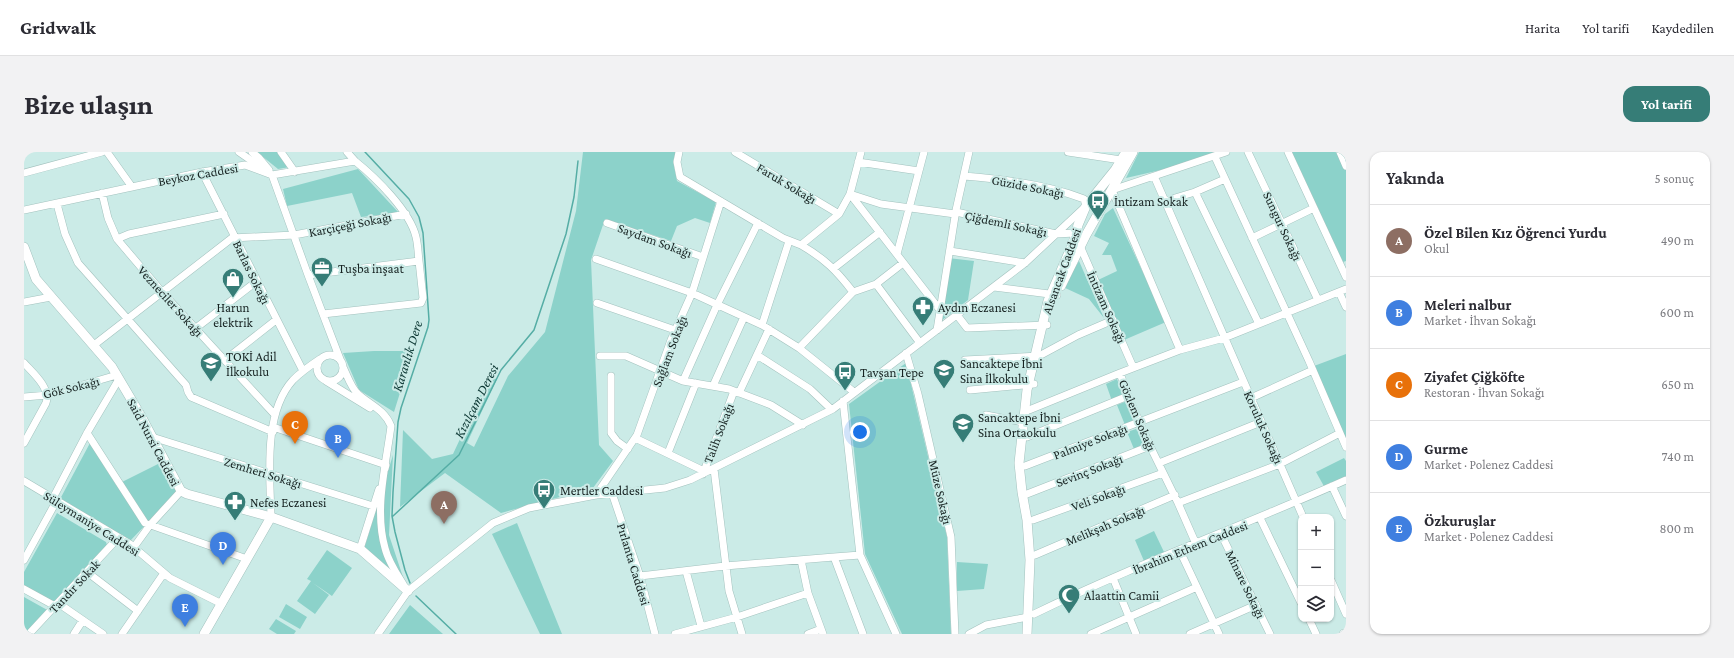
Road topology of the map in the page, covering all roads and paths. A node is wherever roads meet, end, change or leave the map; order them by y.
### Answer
1 (102, 152) edge
2 (107, 152) edge
3 (239, 152) edge
4 (252, 152) edge
5 (281, 152) edge
6 (347, 152) edge
7 (679, 152) edge
8 (734, 152) edge
9 (860, 152) edge
10 (924, 152) edge
11 (969, 152) edge
12 (1068, 152) edge
13 (1126, 152) edge
14 (1133, 152) edge
15 (1226, 152) edge
16 (1248, 152) edge
17 (1288, 152) edge
18 (1340, 152) edge
19 (1215, 157) junction
20 (355, 160) junction
21 (1121, 160) junction
22 (858, 162) junction
23 (1346, 166) edge
24 (918, 171) junction
25 (202, 172) junction
26 (295, 172) junction
27 (24, 173) edge
28 (272, 175) junction
29 (964, 176) junction
30 (1154, 176) junction
31 (1225, 179) junction
32 (132, 187) junction
33 (1112, 190) junction
34 (1195, 192) junction
35 (102, 193) junction
36 (850, 194) junction
37 (721, 201) junction
38 (1165, 201) junction
39 (57, 204) junction
40 (1086, 206) junction
41 (908, 208) junction
42 (1314, 208) junction
43 (1099, 209) junction
44 (24, 210) edge
45 (956, 213) junction
46 (224, 214) junction
47 (406, 214) junction
48 (839, 214) junction
49 (607, 223) dead end
50 (758, 223) junction
51 (1282, 223) junction
52 (880, 232) junction
53 (1075, 233) junction
54 (1056, 234) junction
55 (294, 235) junction
56 (1086, 235) junction
57 (236, 238) junction
58 (1252, 238) junction
59 (117, 240) junction
60 (789, 241) junction
61 (801, 245) junction
62 (1080, 246) junction
63 (24, 247) edge
64 (950, 251) junction
65 (897, 254) junction
66 (703, 258) junction
67 (596, 259) dead end
68 (419, 261) junction
69 (903, 262) junction
70 (1025, 263) junction
71 (834, 268) junction
72 (308, 275) junction
73 (1346, 277) edge
74 (257, 281) junction
75 (876, 284) junction
76 (994, 286) junction
77 (1342, 291) edge
78 (162, 292) junction
79 (853, 292) junction
80 (692, 293) junction
81 (1054, 294) junction
82 (51, 297) junction
83 (1318, 300) junction
84 (24, 302) edge
85 (597, 303) dead end
86 (717, 305) junction
87 (1346, 307) edge
88 (940, 310) junction
89 (1287, 312) junction
90 (323, 314) junction
91 (957, 315) junction
92 (744, 317) junction
93 (127, 319) junction
94 (276, 320) junction
95 (1113, 320) junction
96 (1259, 324) junction
97 (1044, 325) junction
98 (762, 326) junction
99 (196, 328) junction
100 (675, 330) junction
101 (769, 330) junction
102 (937, 330) junction
103 (332, 337) junction
104 (1224, 338) junction
105 (920, 343) junction
106 (94, 345) junction
107 (799, 348) junction
108 (1180, 350) junction
109 (906, 353) junction
110 (757, 355) junction
111 (600, 356) dead end
112 (321, 357) junction
113 (1036, 357) junction
114 (340, 359) junction
115 (225, 360) junction
116 (965, 360) dead end
117 (24, 363) edge
118 (343, 367) junction
119 (1133, 368) junction
120 (1313, 370) junction
121 (661, 371) junction
122 (303, 372) junction
123 (1120, 373) junction
124 (319, 376) junction
125 (611, 376) dead end
126 (118, 377) junction
127 (294, 380) junction
128 (325, 381) junction
129 (683, 381) junction
130 (1243, 382) junction
131 (696, 383) junction
132 (1031, 385) junction
133 (713, 386) junction
134 (970, 390) dead end
135 (737, 392) junction
136 (854, 392) junction
137 (48, 395) junction
138 (1128, 396) junction
139 (24, 397) edge
140 (1251, 398) junction
141 (843, 401) junction
142 (831, 410) junction
143 (1030, 410) junction
144 (275, 415) junction
145 (986, 415) dead end
146 (387, 416) junction
147 (1022, 422) junction
148 (1140, 422) junction
149 (1261, 422) junction
150 (803, 425) junction
151 (273, 430) junction
152 (87, 433) junction
153 (1340, 433) junction
154 (152, 437) junction
155 (1027, 437) junction
156 (635, 438) junction
157 (24, 443) edge
158 (1150, 446) junction
159 (1346, 447) edge
160 (628, 449) junction
161 (668, 453) junction
162 (1159, 463) junction
163 (1280, 464) junction
164 (386, 465) junction
165 (1025, 466) junction
166 (714, 469) junction
167 (704, 472) junction
168 (1163, 473) junction
169 (270, 475) junction
170 (1346, 480) edge
171 (24, 481) edge
172 (1332, 486) junction
173 (180, 491) junction
174 (612, 494) junction
175 (1027, 494) junction
176 (596, 495) junction
177 (55, 499) junction
178 (1177, 499) junction
179 (1297, 502) junction
180 (373, 506) junction
181 (1302, 514) edge
182 (1346, 516) edge
183 (271, 517) junction
184 (1260, 518) junction
185 (1030, 521) junction
186 (150, 525) junction
187 (1221, 534) junction
188 (118, 538) junction
189 (1196, 544) junction
190 (134, 547) junction
191 (360, 549) junction
192 (1180, 551) junction
193 (860, 555) junction
194 (1035, 555) junction
195 (834, 557) junction
196 (24, 560) edge
197 (247, 560) junction
198 (801, 560) junction
199 (725, 566) junction
200 (686, 570) junction
201 (87, 572) junction
202 (164, 573) junction
203 (640, 576) junction
204 (1113, 578) junction
205 (1334, 586) edge
206 (1197, 587) junction
207 (24, 589) edge
208 (407, 590) junction
209 (808, 593) junction
210 (1298, 597) edge
211 (222, 604) junction
212 (57, 605) junction
213 (1256, 605) junction
214 (138, 611) junction
215 (1346, 614) edge
216 (1031, 615) junction
217 (737, 617) junction
218 (1130, 618) junction
219 (83, 620) junction
220 (1310, 622) edge
221 (1214, 623) junction
222 (701, 626) junction
223 (822, 632) edge
224 (29, 634) edge
225 (74, 634) edge
226 (102, 634) edge
227 (122, 634) edge
228 (204, 634) edge
229 (378, 634) edge
230 (655, 634) edge
231 (675, 634) edge
232 (742, 634) edge
233 (808, 634) edge
234 (863, 634) edge
235 (895, 634) edge
236 (955, 634) edge
237 (969, 634) edge
238 (1027, 634) edge
239 (1033, 634) edge
240 (1091, 634) edge
241 (1136, 634) edge
242 (1190, 634) edge
243 (1219, 634) edge
244 (1270, 634) edge
245 (1316, 634) edge

1 - 27 street
2 - 32 street
3 - 28 street
4 - 28 street
5 - 26 street
6 - 20 street
7 - 37 street
8 - 48 street, Faruk Sokağı
9 - 22 street
10 - 24 street
11 - 29 street
12 - 21 street
13 - 21 street, Alsancak Caddesi
14 - 33 street, Alsancak Caddesi
15 - 19 street
16 - 51 street, Sungur Sokağı
17 - 42 street
18 - 23 street
19 - 30 street
19 - 31 street
20 - 26 street
20 - 47 street
21 - 40 street, Alsancak Caddesi
22 - 24 street
22 - 36 street
24 - 41 street
25 - 28 street, Beykoz Caddesi
25 - 32 street, Beykoz Caddesi
25 - 46 street, Barlas Sokağı
26 - 28 street
28 - 55 street
29 - 40 street, Güzide Sokağı
29 - 45 street
30 - 33 street
30 - 38 street, Koruluk Sokağı
31 - 34 street
31 - 58 street
32 - 35 street, Beykoz Caddesi
33 - 43 street, Alsancak Caddesi
33 - 108 street
34 - 38 street
34 - 96 street
35 - 39 street, Beykoz Caddesi
35 - 59 street, Vezneciler Sokağı
36 - 41 street, Çiğdemli Sokağı
36 - 48 street
36 - 52 street
37 - 50 street
37 - 66 street, Sağlam Sokağı
38 - 104 street, Koruluk Sokağı
39 - 44 street, Beykoz Caddesi
39 - 93 street
40 - 43 street
40 - 53 street, Alsancak Caddesi
40 - 54 street
41 - 45 street, Çiğdemli Sokağı
41 - 65 street
42 - 51 street
42 - 73 street
43 - 56 street, Alsancak Caddesi
45 - 54 street, Çiğdemli Sokağı
45 - 64 street
46 - 57 street, Barlas Sokağı
46 - 59 street
47 - 55 street, Karçiçeği Sokağı
47 - 68 street
48 - 61 street
49 - 66 street, Saydam Sokağı
50 - 60 street
50 - 86 street
51 - 58 street
51 - 83 street, Sungur Sokağı
52 - 65 street
52 - 71 street
53 - 54 street, Çiğdemli Sokağı
53 - 56 street
53 - 81 street, Alsancak Caddesi
54 - 70 street
55 - 57 street, Karçiçeği Sokağı
55 - 72 street
56 - 62 street, Alsancak Caddesi
57 - 74 street, Barlas Sokağı
57 - 78 street
58 - 89 street
59 - 78 street, Vezneciler Sokağı
60 - 61 street
60 - 98 street
61 - 71 street
62 - 81 street, Alsancak Caddesi
62 - 95 street, İntizam Sokağı
63 - 82 street, Said Nursi Caddesi
64 - 70 street
64 - 88 street
65 - 69 street
66 - 80 street, Sağlam Sokağı
67 - 80 street
68 - 72 street
68 - 90 street
69 - 75 street
69 - 88 street
70 - 76 street
71 - 79 street
72 - 90 street
74 - 94 street, Barlas Sokağı
74 - 99 street
75 - 79 street
75 - 105 street
76 - 81 street
76 - 91 street
77 - 83 street
77 - 87 street
78 - 93 street
78 - 99 street, Vezneciler Sokağı
79 - 107 street
80 - 86 street
80 - 100 street, Sağlam Sokağı
81 - 97 street, Alsancak Caddesi
82 - 84 street
82 - 106 street, Said Nursi Caddesi
83 - 89 street
85 - 100 street
86 - 92 street
86 - 129 street
88 - 102 street
89 - 96 street
89 - 120 street
90 - 103 street
91 - 97 street
91 - 102 street
92 - 98 street
92 - 133 street
93 - 106 street
93 - 151 street
94 - 115 street
94 - 122 street, Barlas Sokağı
95 - 113 street
95 - 119 street, İntizam Sokağı
96 - 104 street
97 - 113 street, Alsancak Caddesi
98 - 101 street
99 - 115 street, Vezneciler Sokağı
100 - 121 street, Sağlam Sokağı
101 - 107 street
101 - 110 street, Talih Sokağı
102 - 105 street
103 - 112 street
103 - 114 street
104 - 108 street
104 - 130 street, Koruluk Sokağı
105 - 109 street
106 - 126 street, Said Nursi Caddesi
107 - 136 street
108 - 119 street
109 - 136 street
109 - 236 street, Müze Sokağı
110 - 135 street, Talih Sokağı
110 - 142 street
111 - 121 street
112 - 114 street
112 - 122 street
112 - 124 street
113 - 116 street
113 - 132 street, Alsancak Caddesi
114 - 118 street
115 - 144 street, Vezneciler Sokağı
117 - 137 street
118 - 128 street
118 - 146 street
119 - 123 street
120 - 140 street
120 - 153 street
121 - 129 street
121 - 156 street, Sağlam Sokağı
122 - 127 street
123 - 138 street, Gözlem Sokağı
123 - 143 street, Gözlem Sokağı
124 - 127 street
124 - 128 street
125 - 160 street
126 - 137 street, Gök Sokağı
126 - 152 street
126 - 154 street, Said Nursi Caddesi
127 - 144 street
128 - 146 street
129 - 131 street
130 - 140 street, Koruluk Sokağı
130 - 148 street, Palmiye Sokağı
131 - 133 street
131 - 161 street
132 - 134 street
132 - 143 street, Alsancak Caddesi
132 - 147 street, Alsancak Caddesi
133 - 135 street
135 - 150 street
135 - 167 street, Talih Sokağı
136 - 141 street
137 - 139 street, Gök Sokağı
137 - 157 street
138 - 148 street, Gözlem Sokağı
138 - 155 street
140 - 149 street, Koruluk Sokağı
141 - 142 street
141 - 193 street
142 - 150 street
143 - 155 street, Alsancak Caddesi
144 - 151 street
145 - 147 street
146 - 164 street
147 - 185 street, Alsancak Caddesi
148 - 158 street, Gözlem Sokağı
148 - 165 street, Palmiye Sokağı
149 - 162 street
149 - 163 street, Koruluk Sokağı
150 - 166 street
151 - 164 street
151 - 169 street
152 - 177 street
152 - 186 street
153 - 159 street
153 - 163 street, Melikşah Sokağı
154 - 169 street, Zemheri Sokağı
154 - 173 street, Said Nursi Caddesi
155 - 165 street, Alsancak Caddesi
156 - 160 street, Sağlam Sokağı
156 - 161 street
158 - 162 street, Gözlem Sokağı
158 - 175 street, Sevinç Sokağı
160 - 176 street, Sağlam Sokağı
161 - 167 street
162 - 168 street, Gözlem Sokağı
163 - 178 street, Melikşah Sokağı
163 - 179 street, Koruluk Sokağı
164 - 180 street
164 - 208 street
165 - 175 street, Alsancak Caddesi
166 - 167 street
166 - 199 street
167 - 174 street
168 - 178 street, Gözlem Sokağı
168 - 185 street, Veli Sokağı
169 - 180 street, Zemheri Sokağı
169 - 183 street
170 - 172 street, İbrahim Ethem Caddesi
171 - 177 street, Süleymaniye Caddesi
172 - 179 street, İbrahim Ethem Caddesi
172 - 182 street
173 - 183 street, Said Nursi Caddesi
173 - 186 street
174 - 176 street
174 - 203 street, Pırlanta Caddesi
175 - 185 street, Alsancak Caddesi
176 - 208 street
177 - 188 street, Süleymaniye Caddesi
177 - 196 street
178 - 189 street, Gözlem Sokağı
178 - 194 street, Melikşah Sokağı
179 - 181 street, Koruluk Sokağı
179 - 184 street, İbrahim Ethem Caddesi
180 - 191 street
183 - 191 street, Said Nursi Caddesi
183 - 197 street
184 - 187 street, İbrahim Ethem Caddesi
184 - 210 street
185 - 194 street, Alsancak Caddesi
185 - 216 street, Alsancak Caddesi
186 - 190 street
186 - 197 street
187 - 189 street, İbrahim Ethem Caddesi
187 - 213 street, Minare Sokağı
188 - 190 street, Süleymaniye Caddesi
188 - 201 street, Tandır Sokak
189 - 192 street, İbrahim Ethem Caddesi
190 - 202 street, Süleymaniye Caddesi
191 - 208 street, Said Nursi Caddesi
192 - 204 street, İbrahim Ethem Caddesi
192 - 206 street
193 - 195 street
193 - 235 street
194 - 216 street, Alsancak Caddesi
195 - 198 street
195 - 234 street
197 - 211 street
198 - 199 street
198 - 209 street
199 - 200 street
199 - 217 street
200 - 203 street
200 - 222 street
201 - 212 street, Tandır Sokak
201 - 214 street
202 - 211 street, Süleymaniye Caddesi
202 - 214 street
203 - 230 street, Pırlanta Caddesi
204 - 216 street, İbrahim Ethem Caddesi
204 - 218 street
205 - 215 street
206 - 218 street
206 - 221 street
207 - 212 street
208 - 229 street
209 - 217 street
209 - 223 street
211 - 228 street
212 - 219 street
212 - 224 street, Tandır Sokak
213 - 221 street
213 - 244 street, Minare Sokağı
214 - 227 street
216 - 237 street, İbrahim Ethem Caddesi
216 - 238 street, Alsancak Caddesi
216 - 239 street, Alsancak Caddesi
217 - 222 street
217 - 232 street
218 - 240 street
218 - 241 street
219 - 225 street
219 - 226 street
220 - 245 street
221 - 242 street
221 - 243 street
222 - 231 street
223 - 233 street

